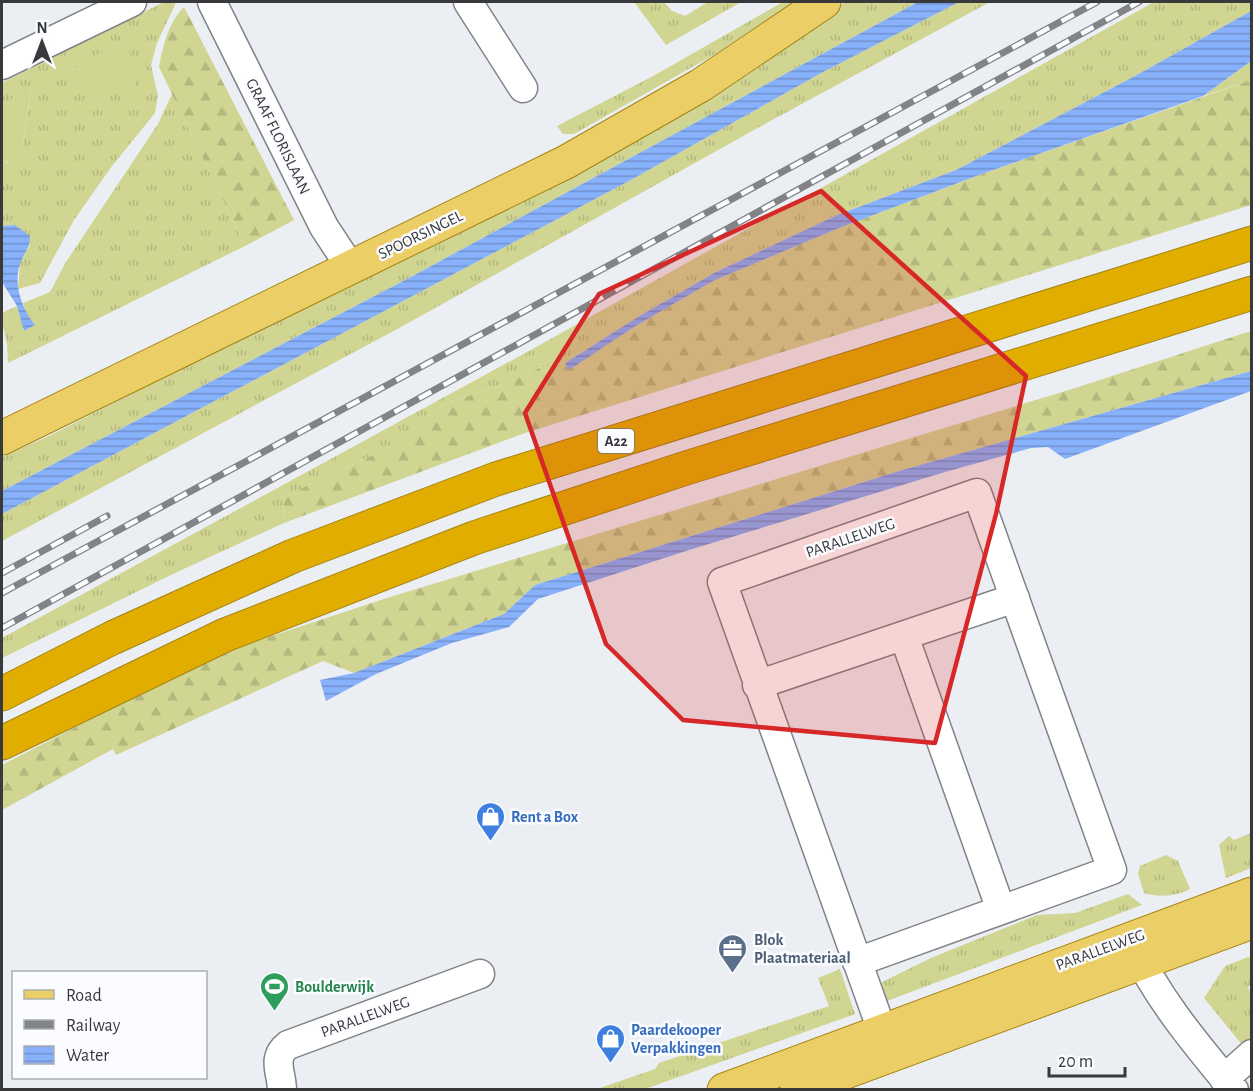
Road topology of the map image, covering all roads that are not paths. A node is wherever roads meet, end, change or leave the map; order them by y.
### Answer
1 (132, 2) edge
2 (212, 2) edge
3 (468, 2) edge
4 (824, 2) edge
5 (2, 65) edge
6 (523, 88) dead end
7 (1251, 243) edge
8 (351, 268) junction
9 (1251, 293) edge
10 (2, 438) edge
11 (1015, 598) junction
12 (904, 636) junction
13 (757, 685) junction
14 (2, 694) edge
15 (2, 743) edge
16 (1251, 894) edge
17 (1001, 910) junction
18 (1251, 922) edge
19 (1135, 950) junction
20 (857, 962) junction
21 (480, 974) dead end
22 (886, 1043) junction
23 (1251, 1054) edge
24 (1229, 1084) edge
25 (284, 1087) edge
26 (724, 1089) edge
27 (797, 1089) edge

1 - 5 street
2 - 8 street, GRAAF FLORISLAAN
3 - 6 street
4 - 8 main road, SPOORSINGEL
7 - 14 highway, A22
8 - 10 main road, SPOORSINGEL
9 - 15 highway
11 - 12 street
11 - 13 street, PARALLELWEG
11 - 17 street, PARALLELWEG
12 - 13 street
12 - 17 street
13 - 20 street, PARALLELWEG
16 - 19 main road, PARALLELWEG
17 - 20 street, PARALLELWEG
18 - 19 main road, PARALLELWEG
19 - 22 main road, PARALLELWEG
19 - 24 street
20 - 22 street, PARALLELWEG
21 - 25 street, PARALLELWEG
22 - 26 main road, PARALLELWEG
22 - 27 main road, PARALLELWEG
23 - 24 street

